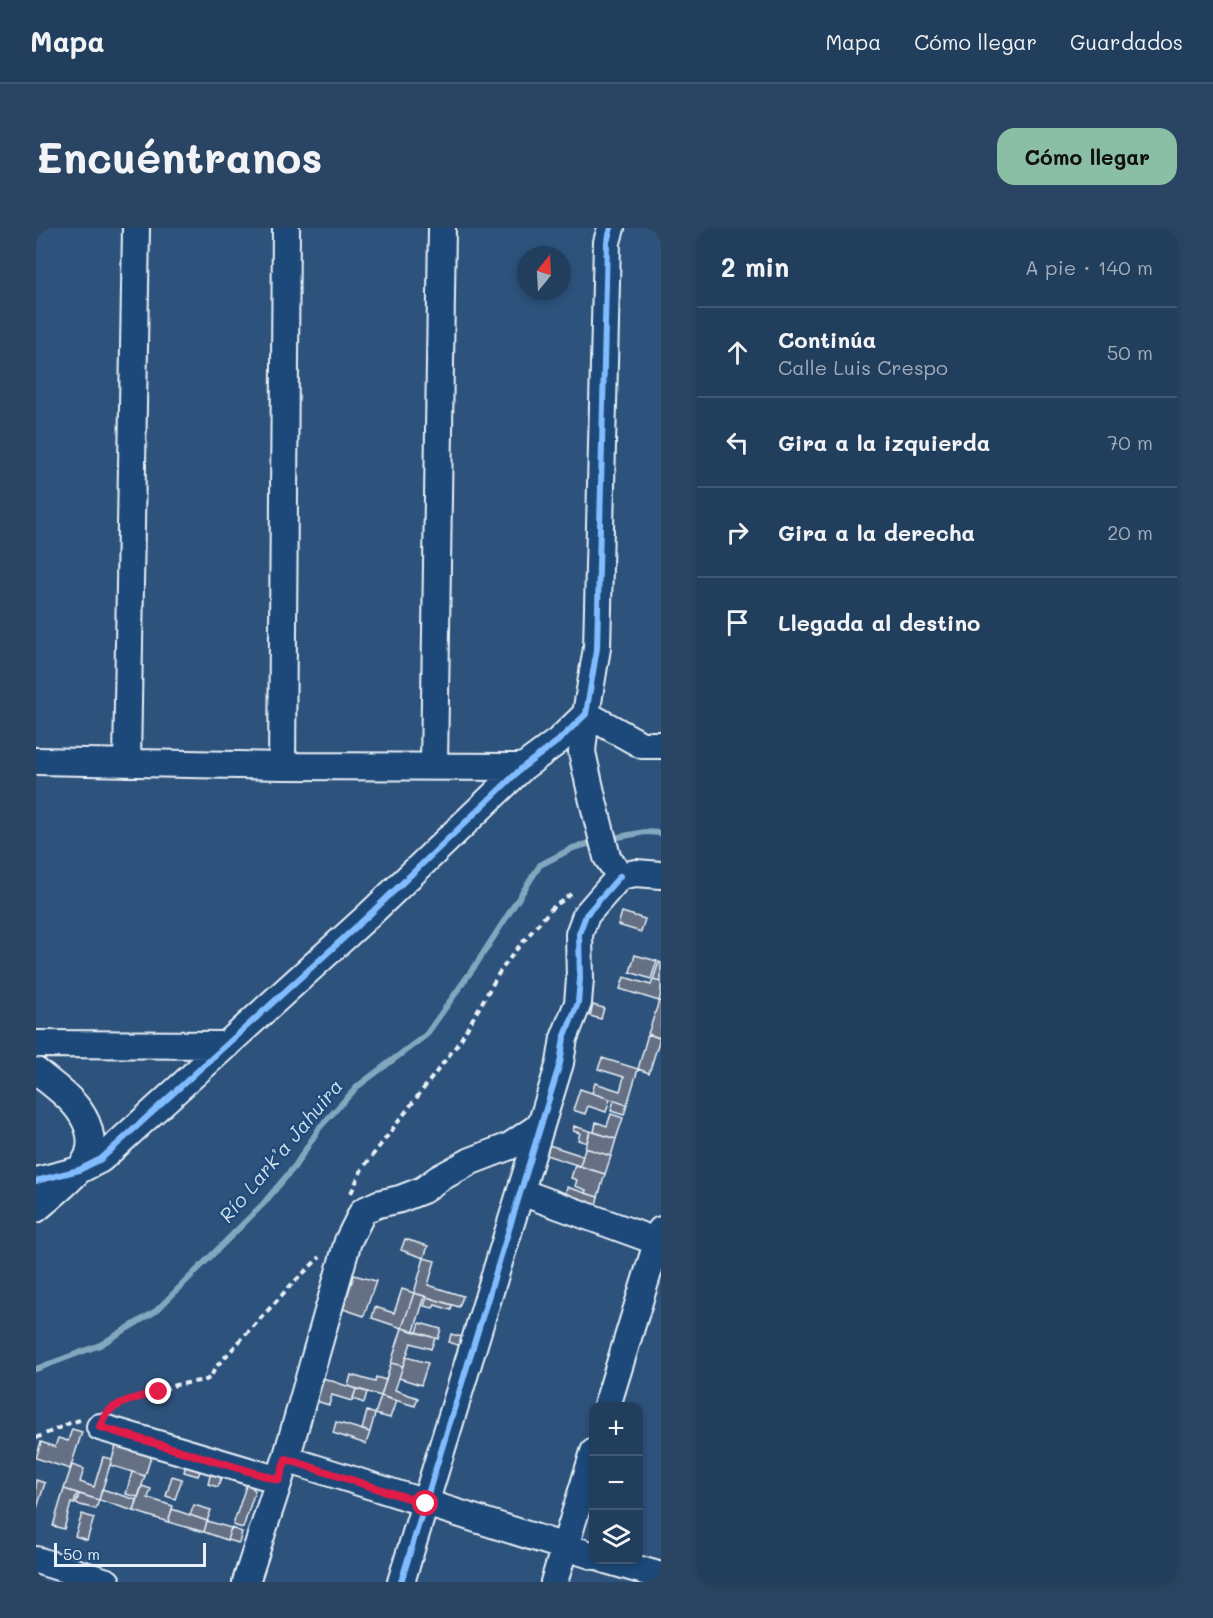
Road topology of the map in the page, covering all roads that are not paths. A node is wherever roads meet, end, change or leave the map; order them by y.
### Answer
1 (136, 228) edge
2 (286, 228) edge
3 (442, 228) edge
4 (611, 228) edge
5 (586, 714) junction
6 (661, 745) edge
7 (36, 761) edge
8 (128, 763) junction
9 (282, 766) junction
10 (434, 766) junction
11 (523, 767) junction
12 (661, 875) edge
13 (620, 876) junction
14 (36, 1044) edge
15 (227, 1045) junction
16 (36, 1071) edge
17 (541, 1125) junction
18 (79, 1170) junction
19 (36, 1181) edge
20 (521, 1192) junction
21 (36, 1209) edge
22 (660, 1238) edge
23 (609, 1402) edge
24 (100, 1427) road end
25 (593, 1456) edge
26 (283, 1469) junction
27 (426, 1504) junction
28 (565, 1547) junction
29 (589, 1554) edge
30 (36, 1560) edge
31 (620, 1564) edge
32 (661, 1576) edge
33 (107, 1582) edge
34 (246, 1582) edge
35 (401, 1582) edge
36 (554, 1582) edge

1 - 8 street
2 - 9 street
3 - 10 street
4 - 5 street
5 - 6 street
5 - 11 street
5 - 13 street
7 - 8 street
8 - 9 street
9 - 10 street
10 - 11 street
11 - 15 street
12 - 13 street
13 - 17 street
14 - 15 street
15 - 18 street
16 - 18 street
17 - 20 street
17 - 26 street
18 - 19 street
18 - 21 street
20 - 22 street
20 - 27 street
22 - 23 street
24 - 26 street
25 - 28 street
26 - 27 street
26 - 34 street
27 - 28 street
27 - 35 street
28 - 29 street
28 - 36 street
30 - 33 street
31 - 32 street

